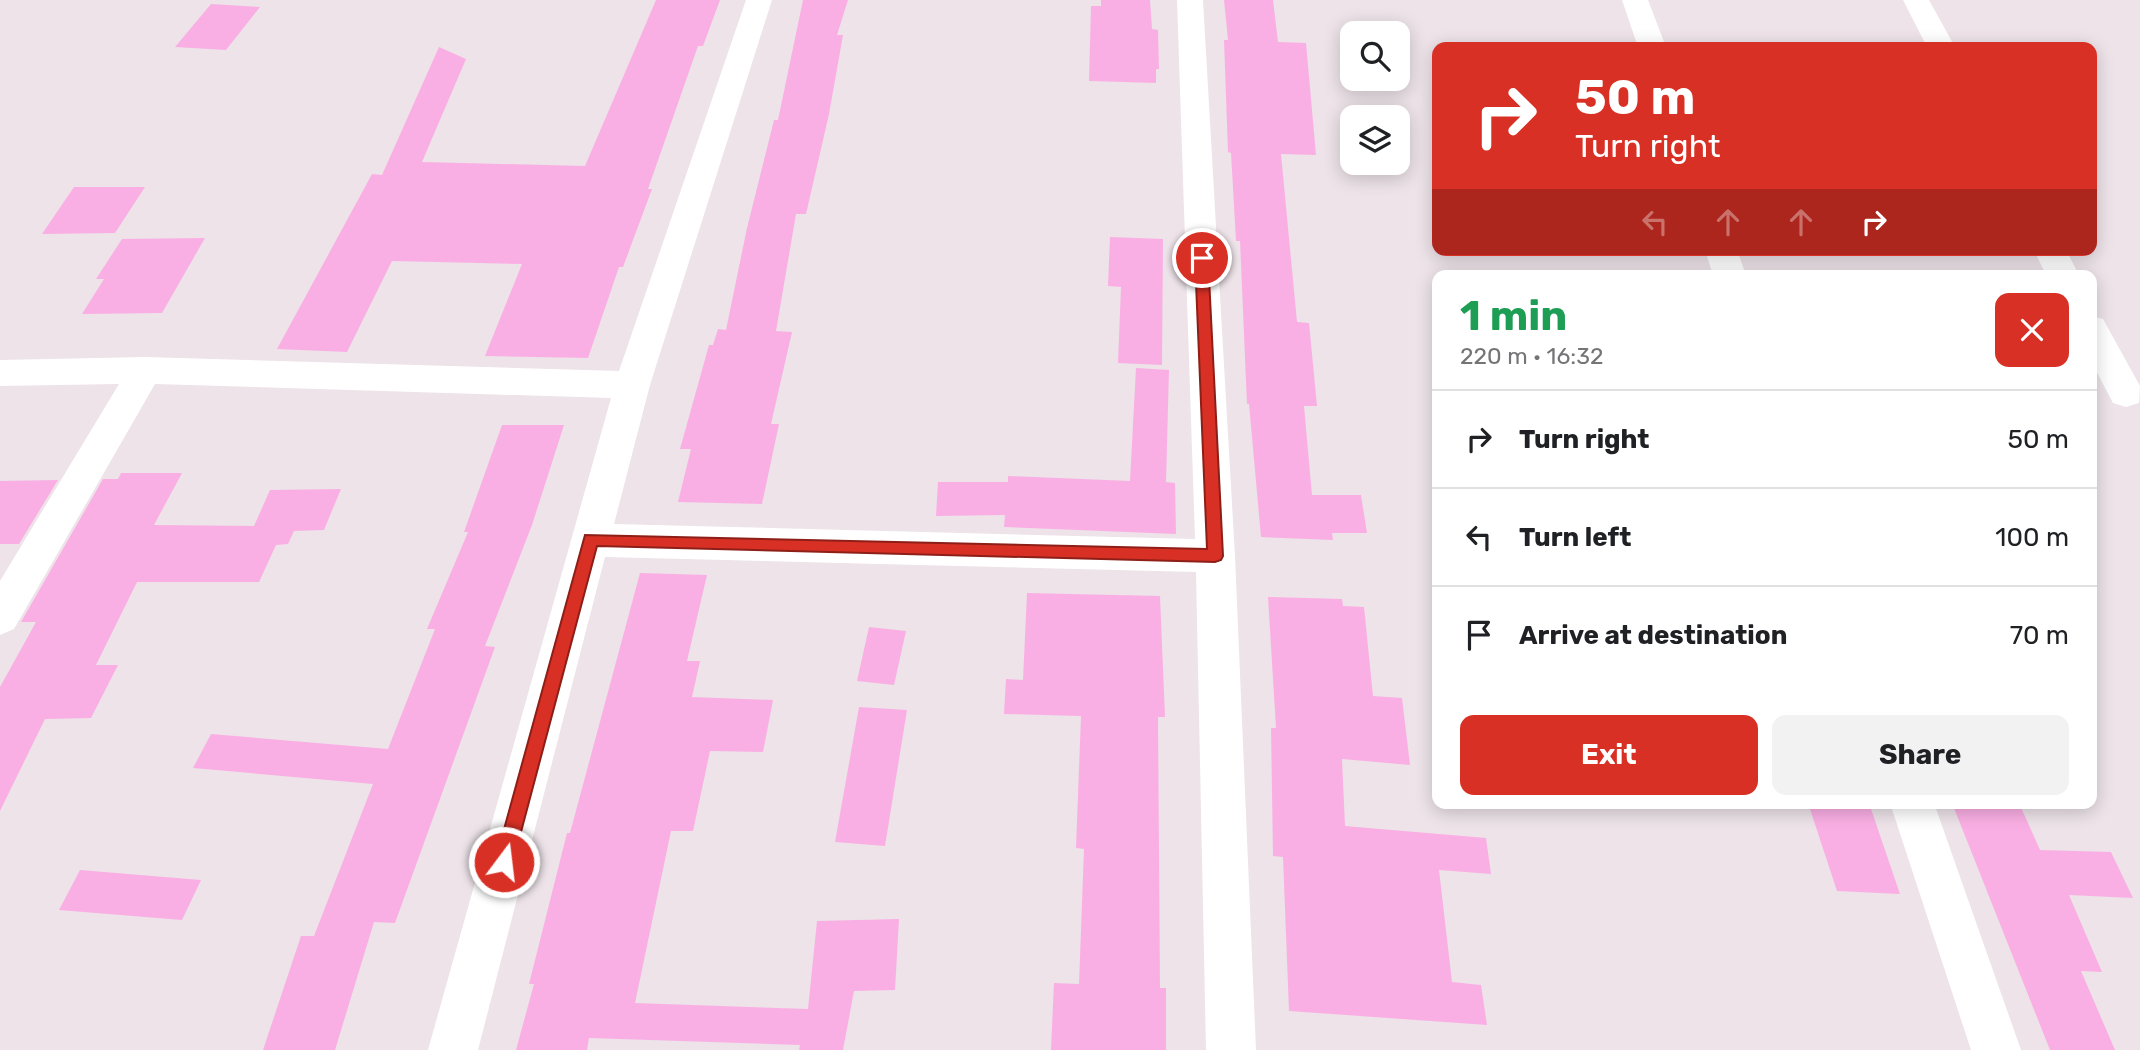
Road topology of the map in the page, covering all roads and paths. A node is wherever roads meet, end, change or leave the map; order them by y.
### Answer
1 (759, 0) edge
2 (1190, 0) edge
3 (1636, 0) edge
4 (1916, 0) edge
5 (1650, 42) edge
6 (1938, 42) edge
7 (2097, 337) edge
8 (145, 370) junction
9 (0, 373) edge
10 (632, 385) junction
11 (2097, 392) edge
12 (2133, 393) edge
13 (590, 540) junction
14 (1215, 556) junction
15 (0, 617) edge
16 (1914, 809) edge
17 (453, 1050) edge
18 (1231, 1050) edge
19 (1996, 1050) edge

1 - 10 street
2 - 14 street
3 - 5 street
4 - 6 street
7 - 12 street
8 - 9 street
8 - 10 street
8 - 15 street
10 - 13 street
11 - 12 street
13 - 14 street
13 - 17 street
14 - 18 street
16 - 19 street

